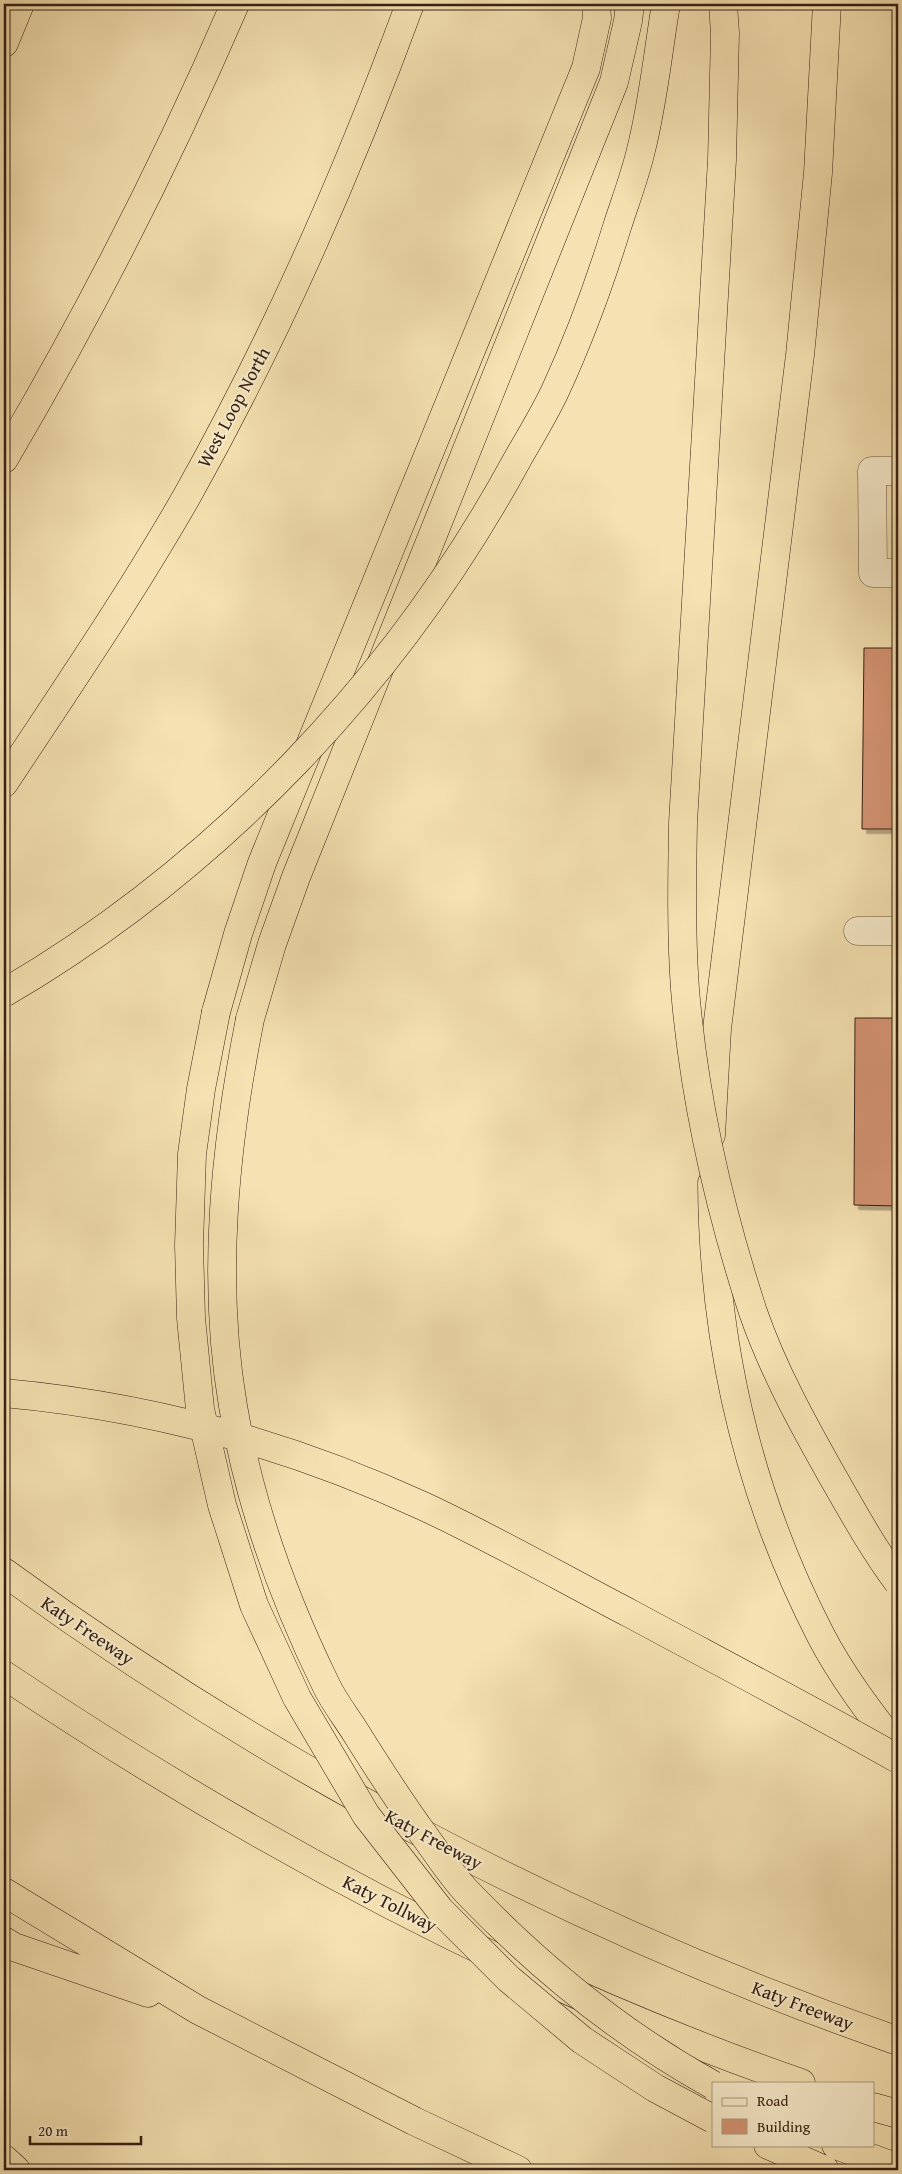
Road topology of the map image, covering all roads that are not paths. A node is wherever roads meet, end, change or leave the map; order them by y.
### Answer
1 (20, 4) edge
2 (235, 4) edge
3 (410, 4) edge
4 (596, 4) edge
5 (630, 4) edge
6 (666, 4) edge
7 (723, 4) edge
8 (827, 4) edge
9 (4, 43) edge
10 (4, 459) edge
11 (898, 471) edge
12 (898, 573) edge
13 (4, 783) edge
14 (858, 931) dead end
15 (898, 931) edge
16 (4, 993) edge
17 (4, 1393) edge
18 (4, 1572) edge
19 (898, 1582) edge
20 (4, 1675) edge
21 (898, 1749) edge
22 (898, 1759) edge
23 (4, 1892) edge
24 (4, 1940) edge
25 (198, 2010) junction
26 (898, 2041) edge
27 (797, 2082) edge
28 (712, 2084) edge
29 (874, 2107) edge
30 (898, 2114) edge
31 (712, 2118) edge
32 (770, 2146) edge
33 (839, 2146) edge
34 (4, 2159) edge
35 (898, 2168) edge
36 (16, 2170) edge
37 (518, 2170) edge
38 (824, 2170) edge

1 - 9 highway
2 - 10 highway
3 - 13 highway, West Loop North
4 - 31 highway, bridge
5 - 28 highway, bridge
6 - 16 highway, bridge
7 - 19 highway, bridge
8 - 21 highway
11 - 12 lane
14 - 15 lane
17 - 22 highway, bridge
18 - 26 highway, Katy Freeway
20 - 27 highway, Katy Tollway
23 - 25 highway
24 - 25 highway
25 - 37 highway
29 - 30 highway
32 - 38 highway
33 - 35 highway
34 - 36 highway

